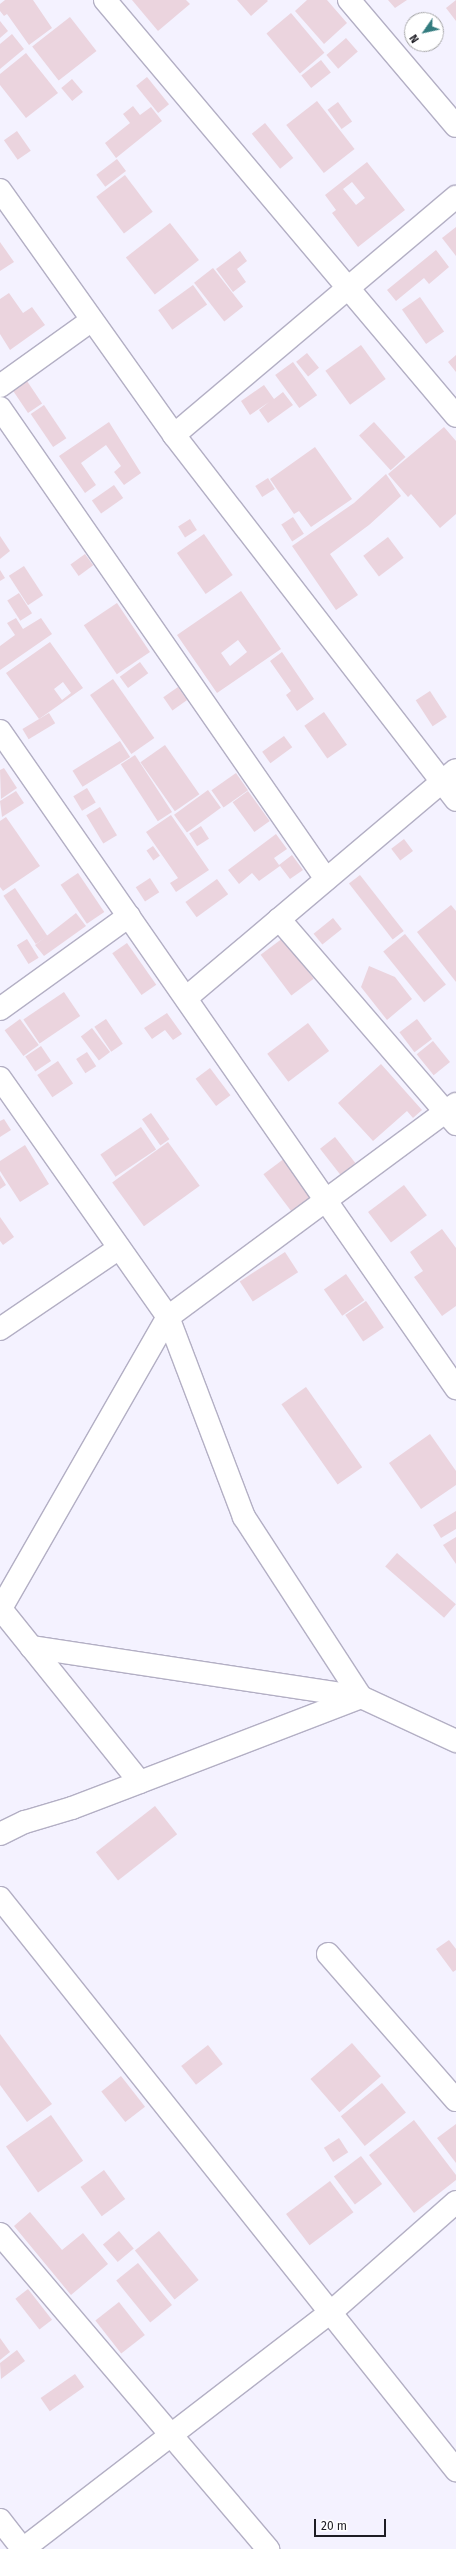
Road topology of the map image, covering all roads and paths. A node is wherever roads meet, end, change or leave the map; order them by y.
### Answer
1 (105, 0) edge
2 (349, 0) edge
3 (456, 126) edge
4 (0, 190) edge
5 (456, 197) edge
6 (348, 288) junction
7 (92, 320) junction
8 (0, 386) edge
9 (0, 408) edge
10 (456, 416) edge
11 (174, 435) junction
12 (0, 731) edge
13 (448, 776) edge
14 (456, 800) edge
15 (326, 879) junction
16 (129, 916) junction
17 (280, 919) junction
18 (186, 998) junction
19 (0, 1009) edge
20 (3, 1090) edge
21 (453, 1114) edge
22 (326, 1201) junction
23 (119, 1248) junction
24 (168, 1317) junction
25 (0, 1329) edge
26 (456, 1388) edge
27 (0, 1609) edge
28 (31, 1647) junction
29 (361, 1697) junction
30 (456, 1741) edge
31 (140, 1782) junction
32 (0, 1834) edge
33 (0, 1898) edge
34 (328, 1954) dead end
35 (456, 2100) edge
36 (456, 2202) edge
37 (0, 2234) edge
38 (330, 2313) junction
39 (171, 2436) junction
40 (452, 2457) edge
41 (0, 2520) edge
42 (23, 2549) edge
43 (268, 2549) edge

1 - 6 street
2 - 3 street
4 - 7 street
5 - 6 street
6 - 10 street
6 - 11 street
7 - 8 street
7 - 11 street
9 - 15 street
11 - 13 street
12 - 16 street
13 - 14 street
13 - 15 street
15 - 17 street
16 - 18 street
16 - 19 street
17 - 18 street
17 - 21 street
18 - 22 street
20 - 23 street
21 - 22 street
22 - 24 street
22 - 26 street
23 - 24 street
23 - 25 street
24 - 27 street
24 - 29 street
27 - 28 street
28 - 29 street
28 - 31 street
29 - 30 street
29 - 31 street
31 - 32 street
33 - 38 street
34 - 35 street
36 - 38 street
37 - 39 street
38 - 39 street
38 - 40 street
39 - 42 street
39 - 43 street
41 - 42 street

